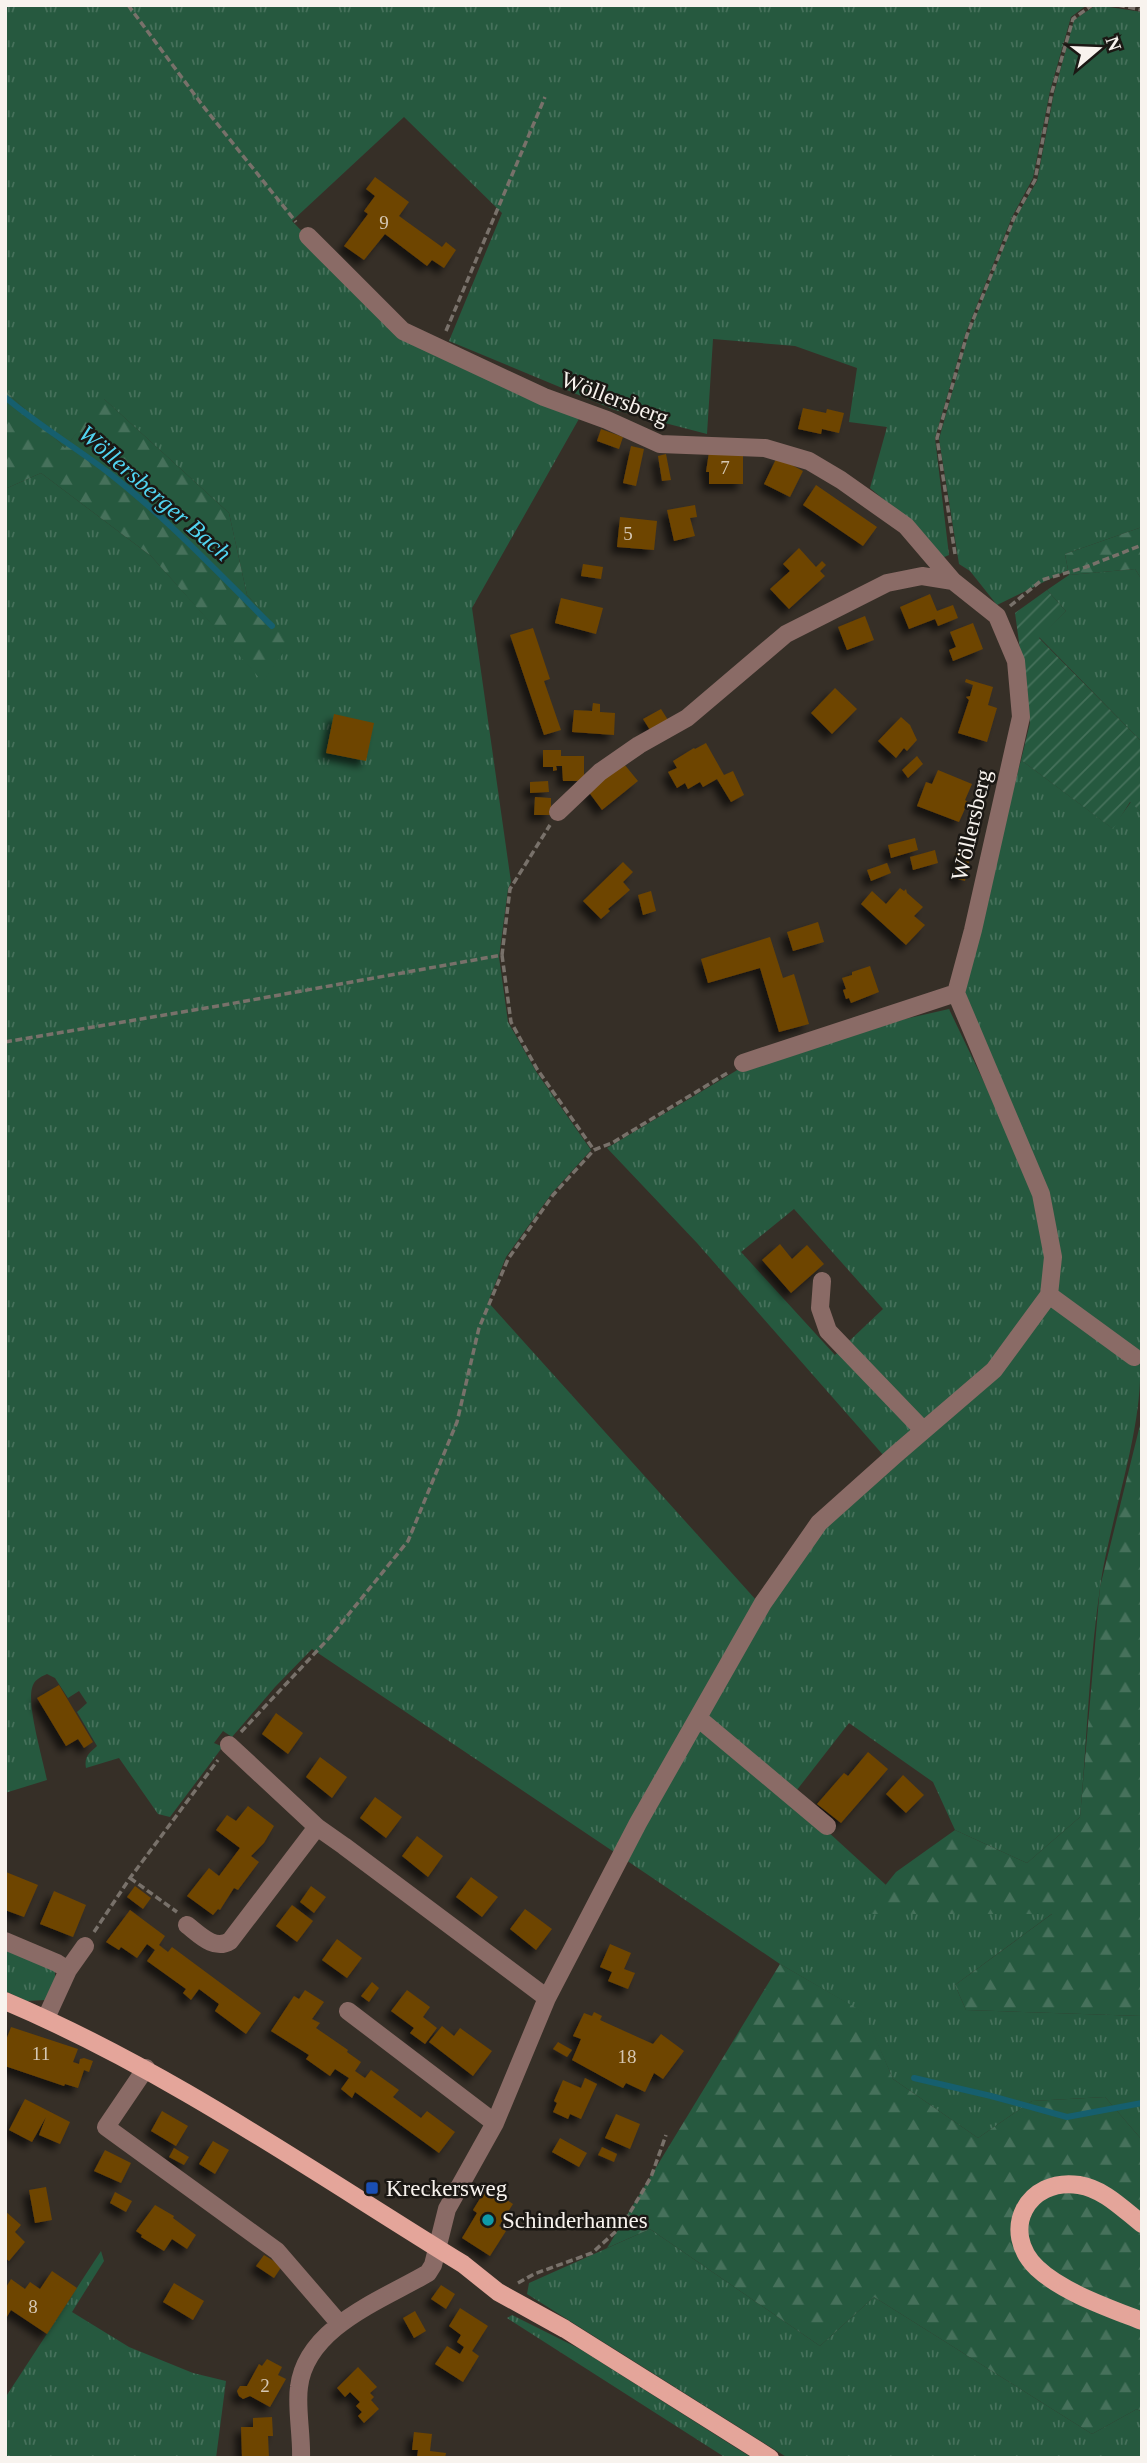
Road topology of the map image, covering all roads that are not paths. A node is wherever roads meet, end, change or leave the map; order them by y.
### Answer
1 (308, 236) road end
2 (953, 581) junction
3 (558, 812) road end
4 (958, 985) junction
5 (743, 1063) road end
6 (822, 1281) dead end
7 (1049, 1295) junction
8 (1135, 1357) dead end
9 (923, 1430) junction
10 (698, 1718) junction
11 (229, 1745) road end
12 (827, 1826) dead end
13 (317, 1828) junction
14 (187, 1925) road end
15 (5, 1941) edge
16 (85, 1946) road end
17 (68, 1970) junction
18 (547, 1998) junction
19 (5, 2001) edge
20 (348, 2011) dead end
21 (46, 2018) junction
22 (146, 2068) junction
23 (495, 2123) junction
24 (1142, 2224) edge
25 (437, 2249) junction
26 (1142, 2321) edge
27 (339, 2323) junction
28 (301, 2458) edge
29 (770, 2458) edge

1 - 2 street, Wöllersberg
2 - 3 street
2 - 4 street, Wöllersberg
4 - 5 street
4 - 7 street
6 - 9 street
7 - 8 street
7 - 9 street
9 - 10 street
10 - 12 street
10 - 18 street
11 - 13 street
13 - 14 street
13 - 18 street
15 - 17 street
16 - 17 street
17 - 21 street
18 - 23 street
19 - 21 main road
20 - 23 street
21 - 22 main road
22 - 25 main road
22 - 27 street
23 - 25 street
24 - 26 main road
25 - 27 street
25 - 29 main road
27 - 28 street

